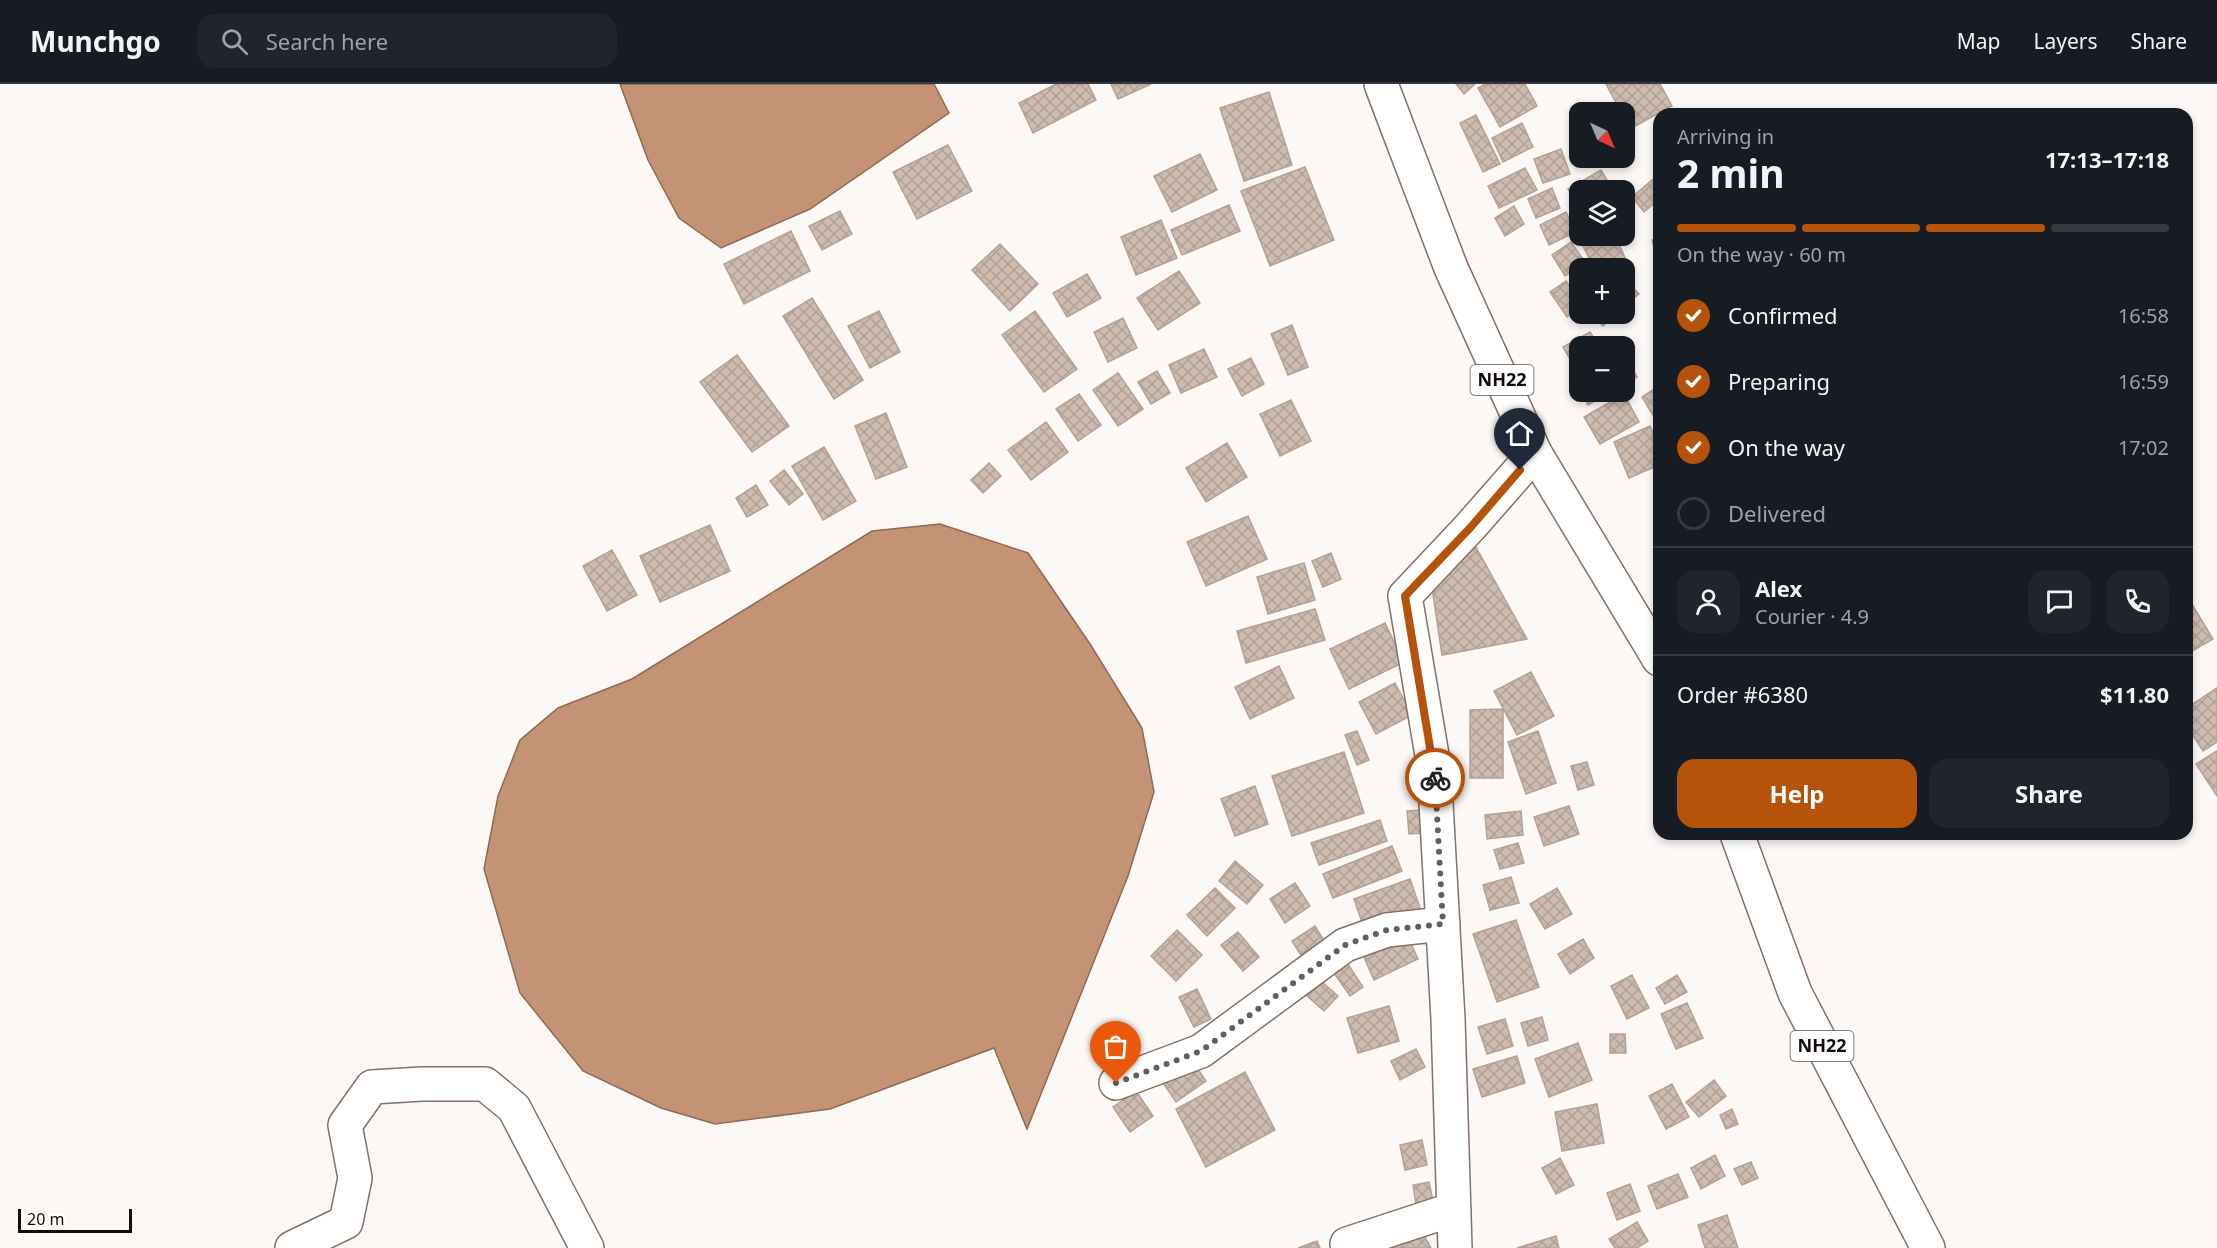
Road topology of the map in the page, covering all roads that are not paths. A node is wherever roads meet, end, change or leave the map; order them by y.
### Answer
1 (1381, 84) edge
2 (1535, 453) junction
3 (1653, 649) edge
4 (1739, 840) edge
5 (1443, 924) junction
6 (1116, 1083) dead end
7 (1454, 1209) junction
8 (1347, 1244) dead end
9 (292, 1248) edge
10 (587, 1248) edge
11 (1455, 1248) edge
12 (1928, 1248) edge

1 - 2 street, NH22
2 - 3 street, NH22
2 - 5 street
4 - 12 street, NH22
5 - 6 street
5 - 7 street
7 - 8 street
7 - 11 street
9 - 10 street

